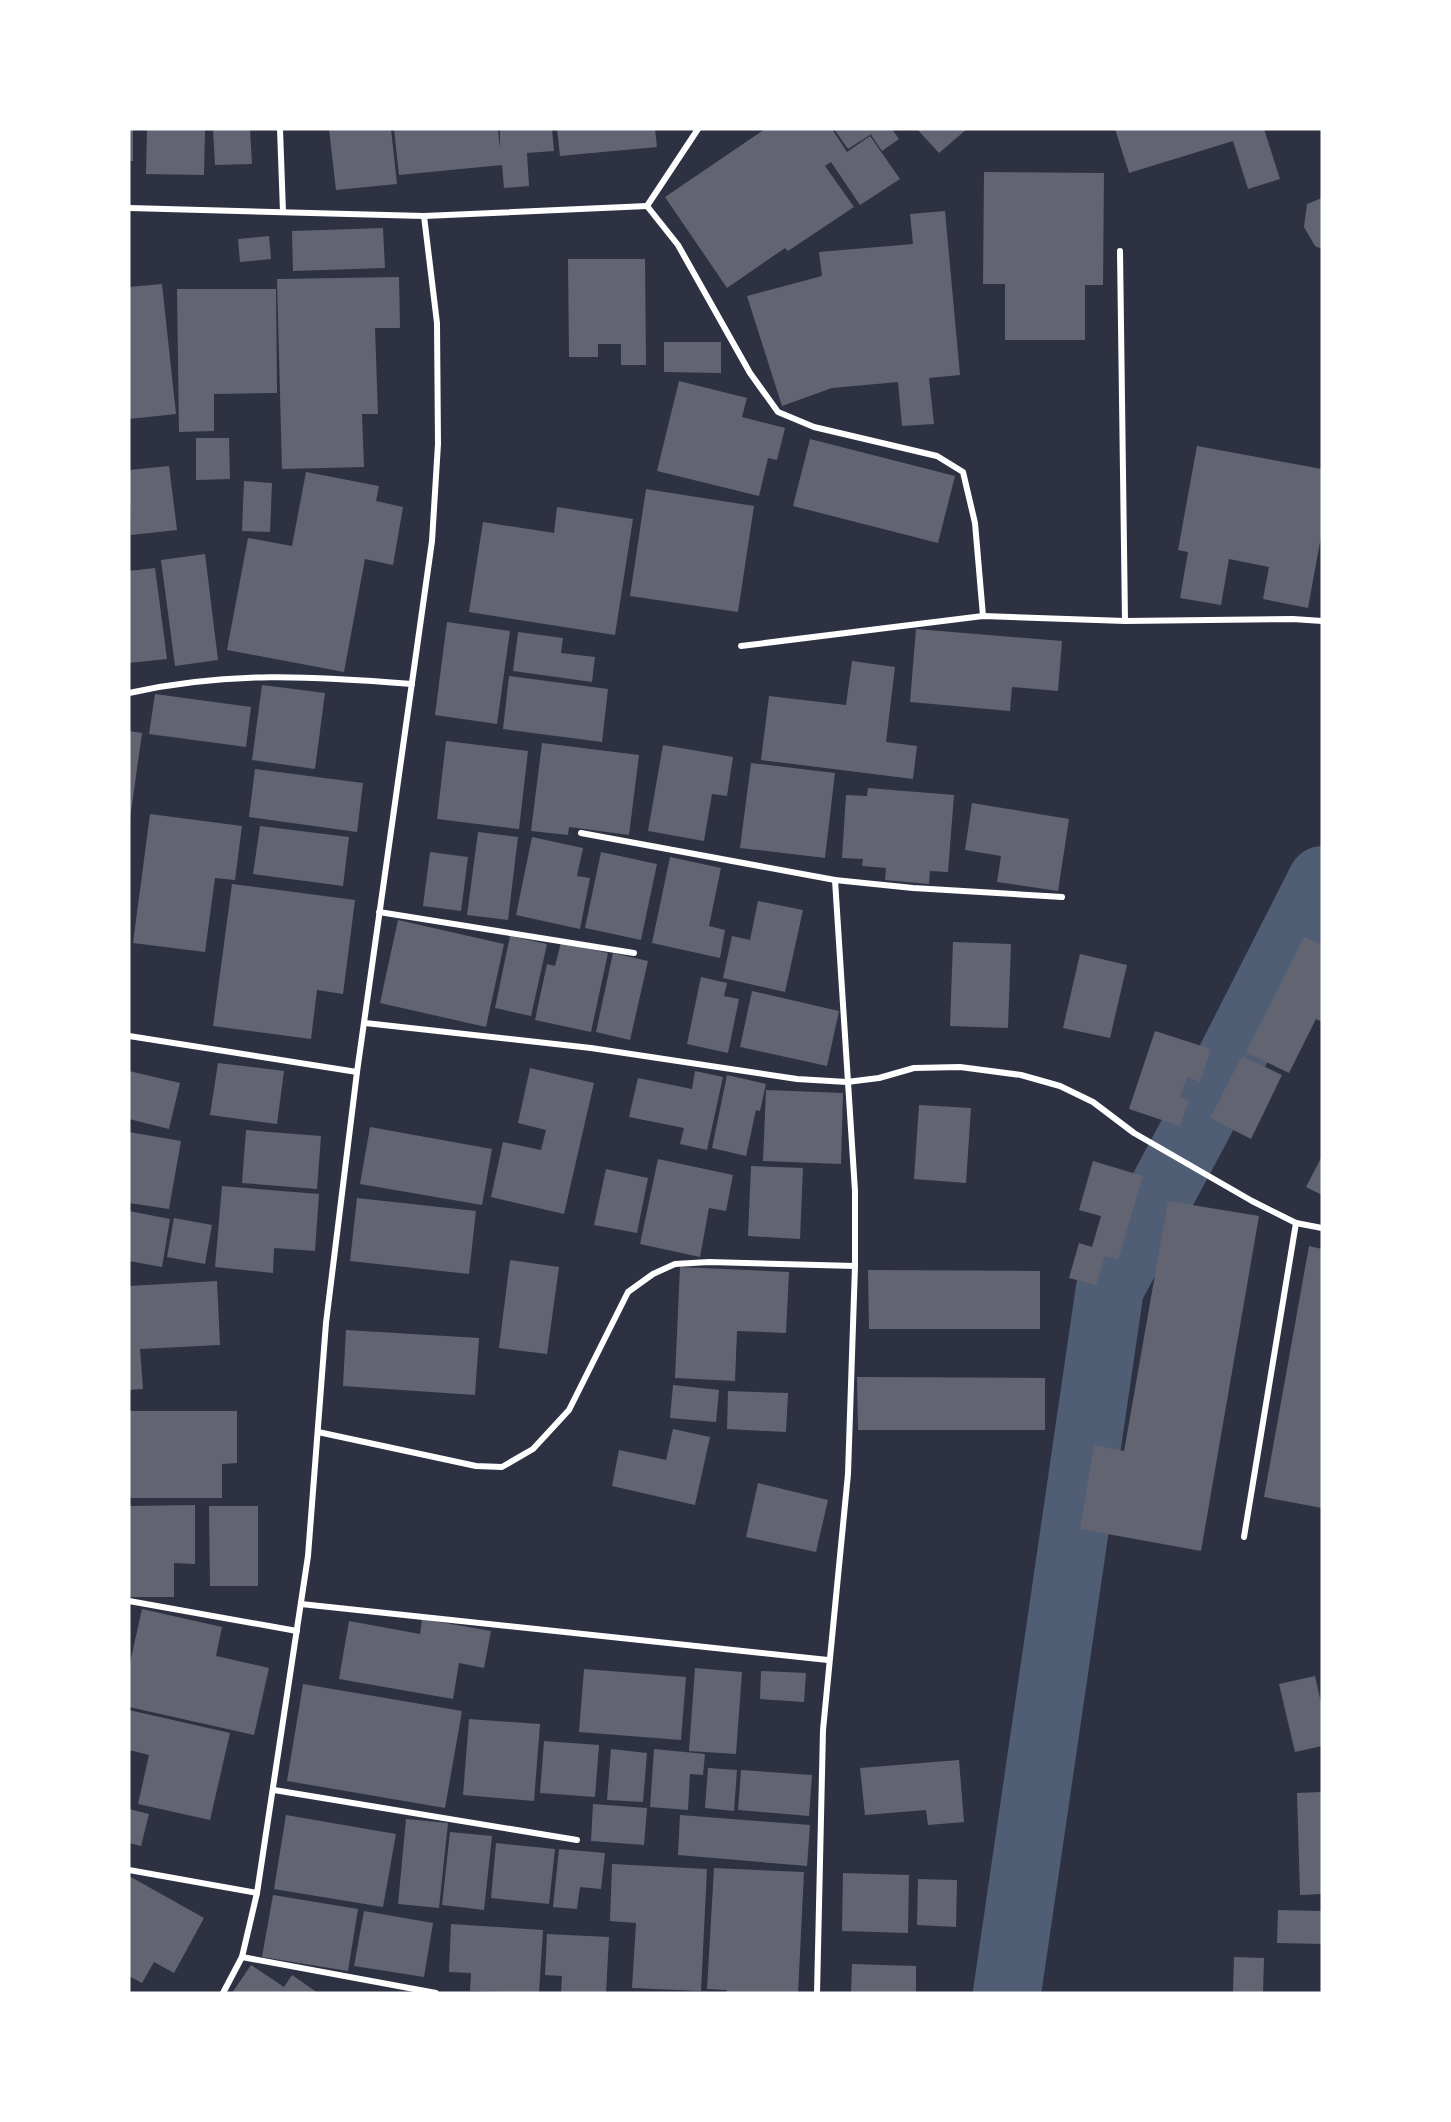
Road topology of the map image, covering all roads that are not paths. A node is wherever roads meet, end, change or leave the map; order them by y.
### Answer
1 (280, 129) edge
2 (698, 129) edge
3 (647, 206) junction
4 (129, 208) edge
5 (283, 212) junction
6 (424, 216) junction
7 (1120, 251) dead end
8 (983, 616) junction
9 (1125, 621) junction
10 (1322, 621) edge
11 (741, 646) dead end
12 (412, 684) junction
13 (129, 693) edge
14 (582, 833) dead end
15 (836, 880) junction
16 (1062, 897) dead end
17 (380, 912) junction
18 (634, 953) dead end
19 (366, 1023) junction
20 (129, 1036) edge
21 (357, 1072) junction
22 (847, 1083) junction
23 (1296, 1223) junction
24 (1322, 1228) edge
25 (855, 1266) junction
26 (318, 1432) junction
27 (1244, 1537) dead end
28 (129, 1601) edge
29 (301, 1604) junction
30 (297, 1631) junction
31 (828, 1660) junction
32 (274, 1790) junction
33 (577, 1840) dead end
34 (129, 1870) edge
35 (257, 1893) junction
36 (242, 1957) junction
37 (223, 1993) edge
38 (436, 1993) edge
39 (817, 1993) edge

1 - 5 street
2 - 3 street
3 - 6 street
3 - 8 street
4 - 5 street
5 - 6 street
6 - 12 street
7 - 9 street
8 - 9 street
8 - 11 street
9 - 10 street
12 - 13 street
12 - 17 street
14 - 15 street
15 - 16 street
15 - 22 street
17 - 18 street
17 - 19 street
19 - 21 street
19 - 22 street
20 - 21 street
21 - 26 street
22 - 23 street
22 - 25 street
23 - 24 street
23 - 27 street
25 - 26 street
25 - 31 street
26 - 29 street
28 - 30 street
29 - 30 street
29 - 31 street
30 - 32 street
31 - 39 street
32 - 33 street
32 - 35 street
34 - 35 street
35 - 36 street
36 - 37 street
36 - 38 street

